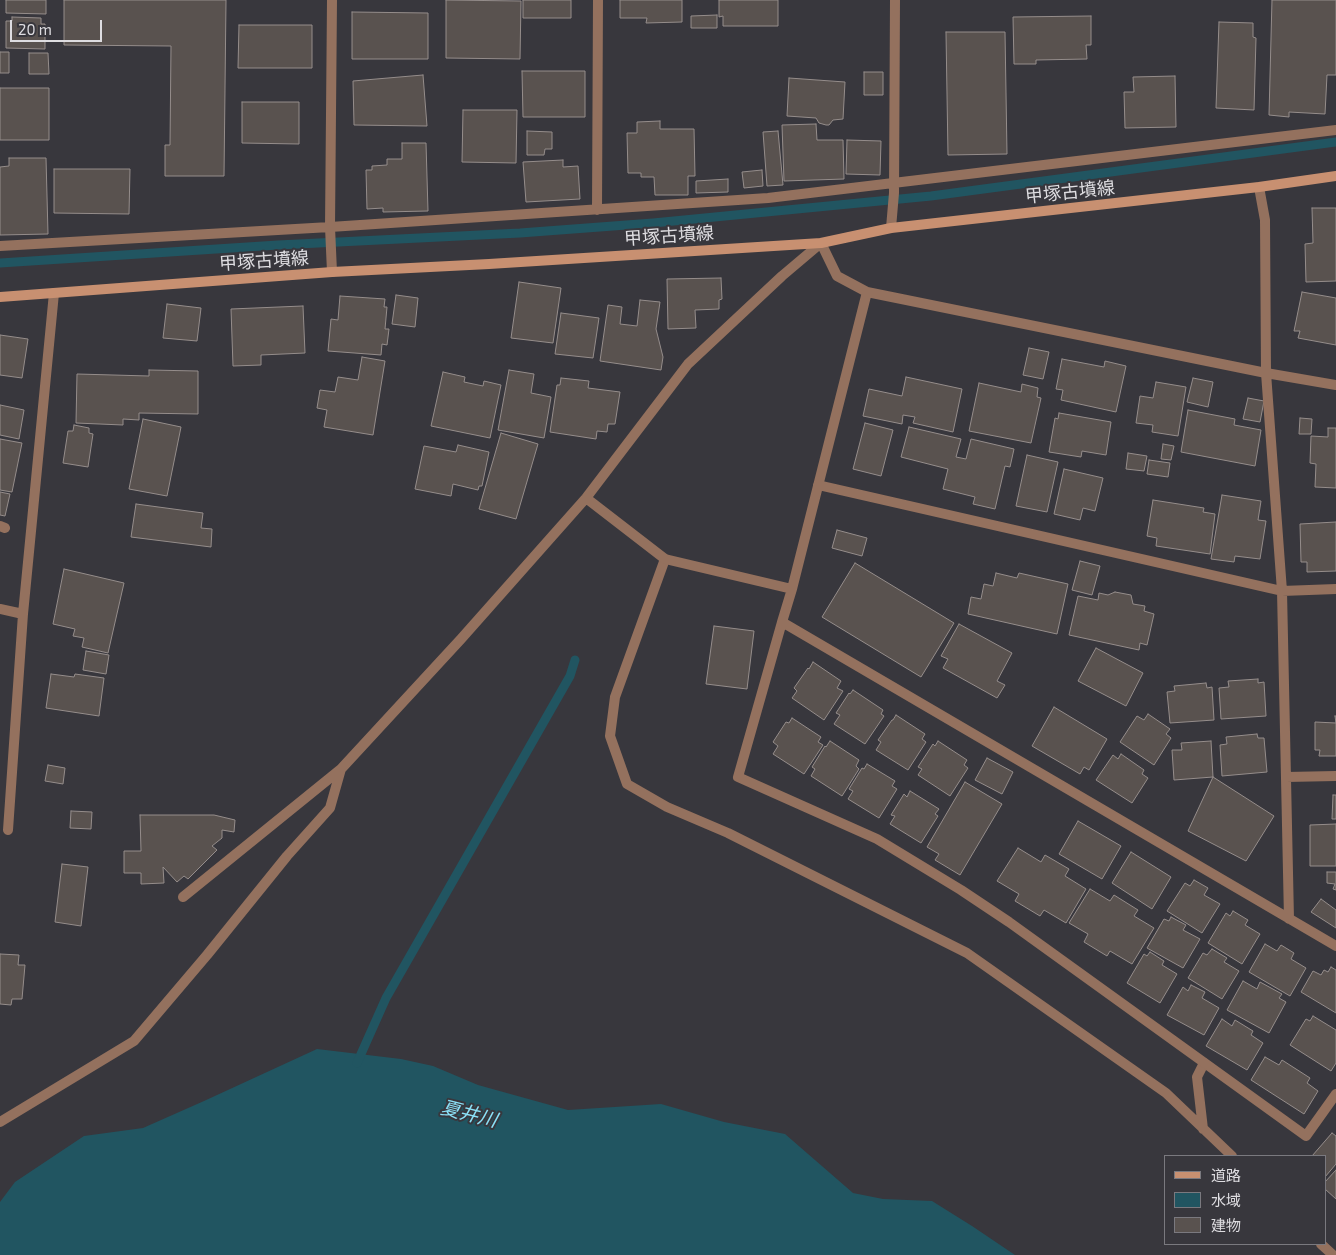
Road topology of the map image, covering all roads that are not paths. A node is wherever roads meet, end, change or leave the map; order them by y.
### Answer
1 (332, 0) edge
2 (598, 0) edge
3 (895, 0) edge
4 (1336, 130) edge
5 (1336, 176) edge
6 (1259, 187) junction
7 (894, 188) junction
8 (597, 210) junction
9 (891, 228) junction
10 (330, 231) junction
11 (821, 242) junction
12 (0, 246) edge
13 (332, 272) junction
14 (866, 292) junction
15 (54, 294) junction
16 (0, 297) edge
17 (1266, 372) junction
18 (1336, 385) edge
19 (818, 485) junction
20 (586, 498) junction
21 (665, 558) junction
22 (792, 589) junction
23 (1336, 589) edge
24 (1282, 591) junction
25 (0, 609) edge
26 (24, 614) junction
27 (782, 622) junction
28 (341, 768) junction
29 (1336, 776) edge
30 (1286, 778) junction
31 (8, 830) dead end
32 (183, 897) dead end
33 (1289, 919) junction
34 (1336, 946) edge
35 (1204, 1063) junction
36 (1336, 1094) edge
37 (0, 1122) edge
38 (1204, 1129) junction
39 (1231, 1155) edge
40 (1322, 1245) edge
41 (1333, 1255) edge

1 - 10 street
2 - 8 street
3 - 7 street
4 - 7 street
5 - 6 main road, 甲塚古墳線
6 - 9 main road, 甲塚古墳線
6 - 17 street
7 - 8 street
7 - 9 street
8 - 10 street
9 - 11 main road, 甲塚古墳線
10 - 12 street
10 - 13 street
11 - 13 main road, 甲塚古墳線
11 - 14 street
11 - 20 street
13 - 15 main road, 甲塚古墳線
14 - 17 street
14 - 19 street
15 - 16 main road, 甲塚古墳線
15 - 26 street
17 - 18 street
17 - 24 street
19 - 22 street
19 - 24 street
20 - 21 street
20 - 28 street
21 - 22 street
21 - 38 street
22 - 27 street
23 - 24 street
24 - 30 street
25 - 26 street
26 - 31 street
27 - 33 street
27 - 35 street
28 - 32 street
28 - 37 street
29 - 30 street
30 - 33 street
33 - 34 street
35 - 36 street
35 - 38 street
38 - 39 street
40 - 41 street

